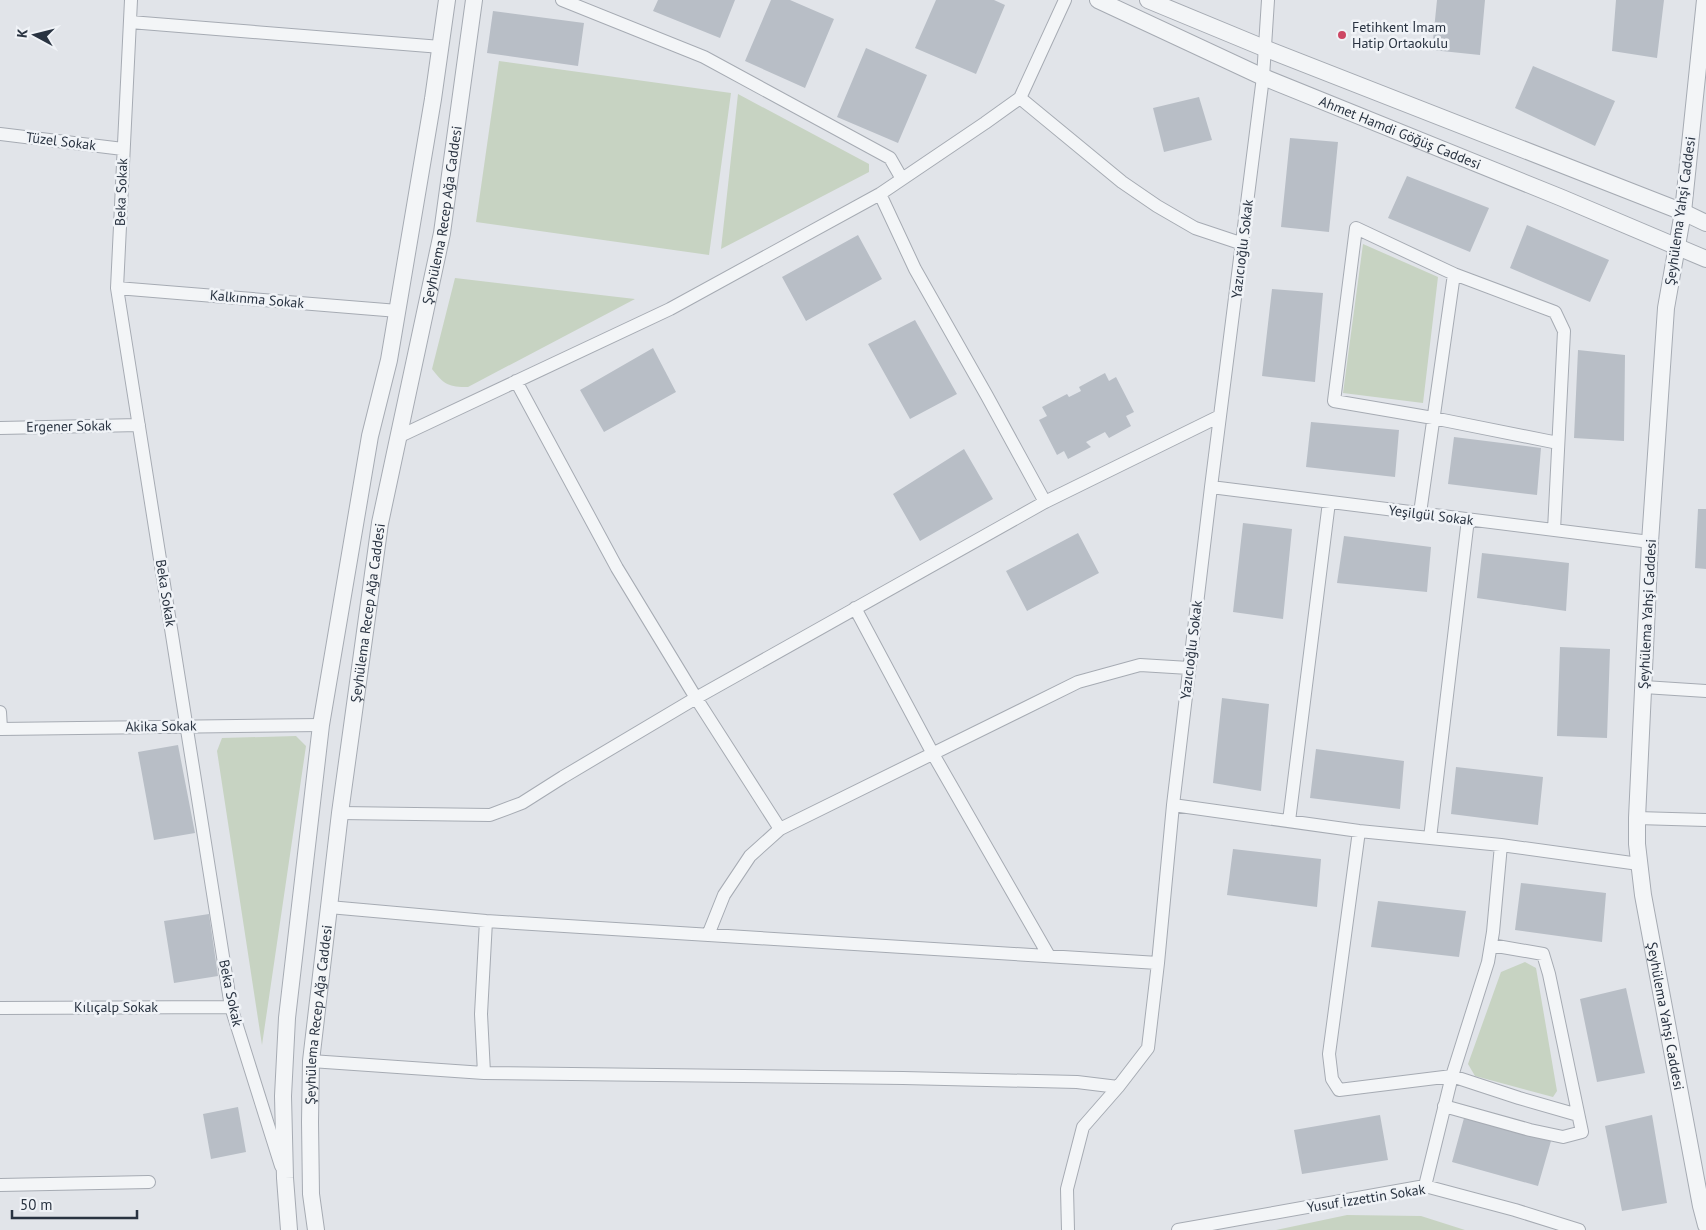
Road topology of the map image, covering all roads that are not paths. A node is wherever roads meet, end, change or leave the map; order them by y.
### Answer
1 (131, 0) edge
2 (447, 0) edge
3 (474, 0) edge
4 (562, 0) edge
5 (1065, 0) edge
6 (1098, 0) edge
7 (1148, 0) edge
8 (1268, 0) edge
9 (1705, 0) edge
10 (130, 22) junction
11 (441, 47) junction
12 (1264, 48) junction
13 (1263, 77) junction
14 (1020, 98) junction
15 (0, 134) edge
16 (123, 149) junction
17 (902, 179) junction
18 (880, 194) junction
19 (1683, 212) junction
20 (1706, 223) edge
21 (1243, 244) junction
22 (1677, 246) junction
23 (1706, 259) edge
24 (1454, 274) junction
25 (117, 288) junction
26 (398, 311) junction
27 (516, 382) junction
28 (1220, 416) junction
29 (1433, 418) junction
30 (139, 425) junction
31 (0, 428) edge
32 (398, 437) junction
33 (1558, 444) junction
34 (1211, 487) junction
35 (1045, 502) junction
36 (1329, 502) junction
37 (1420, 513) junction
38 (1468, 519) junction
39 (1554, 530) junction
40 (1650, 542) junction
41 (855, 608) junction
42 (1189, 668) junction
43 (1644, 688) junction
44 (1706, 691) edge
45 (696, 698) junction
46 (0, 712) edge
47 (321, 725) junction
48 (187, 726) junction
49 (1, 729) edge
50 (933, 754) junction
51 (1173, 805) junction
52 (340, 813) junction
53 (1637, 818) junction
54 (1706, 820) edge
55 (1289, 821) junction
56 (780, 829) junction
57 (1359, 830) junction
58 (1430, 838) junction
59 (1501, 846) junction
60 (1639, 864) junction
61 (329, 907) junction
62 (486, 921) junction
63 (708, 935) junction
64 (1491, 945) junction
65 (1049, 956) junction
66 (1158, 963) junction
67 (231, 1007) junction
68 (0, 1008) edge
69 (311, 1061) junction
70 (484, 1073) junction
71 (1452, 1076) junction
72 (1118, 1087) junction
73 (1444, 1106) junction
74 (1578, 1115) junction
75 (285, 1178) junction
76 (149, 1182) dead end
77 (0, 1185) edge
78 (1424, 1186) junction
79 (1706, 1225) edge
80 (288, 1230) edge
81 (316, 1230) edge
82 (1068, 1230) edge
83 (1178, 1230) edge
84 (1579, 1230) edge

1 - 10 street, Beka Sokak
2 - 11 street, Şeyhülema Recep Ağa Caddesi
3 - 32 street, Şeyhülema Recep Ağa Caddesi
4 - 17 street
5 - 14 street
6 - 13 street, Ahmet Hamdi Göğüş Caddesi
7 - 12 street
8 - 12 street, Yazıcıoğlu Sokak
9 - 19 street, Şeyhülema Yahşi Caddesi
10 - 11 street
10 - 16 street, Beka Sokak
11 - 26 street, Şeyhülema Recep Ağa Caddesi
12 - 13 street, Yazıcıoğlu Sokak
12 - 19 street
13 - 21 street, Yazıcıoğlu Sokak
13 - 22 street, Ahmet Hamdi Göğüş Caddesi
14 - 17 street
14 - 21 street
15 - 16 street, Tüzel Sokak
16 - 25 street, Beka Sokak
17 - 18 street
18 - 27 street
18 - 35 street
19 - 20 street
19 - 22 street, Şeyhülema Yahşi Caddesi
21 - 28 street, Yazıcıoğlu Sokak
22 - 23 street, Ahmet Hamdi Göğüş Caddesi
22 - 40 street, Şeyhülema Yahşi Caddesi
24 - 29 street
24 - 29 street
24 - 33 street
25 - 26 street, Kalkınma Sokak
25 - 30 street, Beka Sokak
26 - 47 street, Şeyhülema Recep Ağa Caddesi
27 - 32 street
27 - 45 street
28 - 34 street, Yazıcıoğlu Sokak
28 - 35 street
29 - 33 street
29 - 37 street
30 - 31 street, Ergener Sokak
30 - 48 street, Beka Sokak
32 - 52 street, Şeyhülema Recep Ağa Caddesi
33 - 39 street
34 - 36 street, Yeşilgül Sokak
34 - 42 street, Yazıcıoğlu Sokak
35 - 41 street
36 - 37 street, Yeşilgül Sokak
36 - 55 street
37 - 38 street, Yeşilgül Sokak
38 - 39 street, Yeşilgül Sokak
38 - 58 street
39 - 40 street, Yeşilgül Sokak
40 - 43 street, Şeyhülema Yahşi Caddesi
41 - 45 street
41 - 50 street
42 - 50 street
42 - 51 street, Yazıcıoğlu Sokak
43 - 44 street
43 - 53 street, Şeyhülema Yahşi Caddesi
45 - 52 street
45 - 56 street
46 - 49 street
47 - 48 street, Akika Sokak
47 - 75 street, Şeyhülema Recep Ağa Caddesi
48 - 49 street, Akika Sokak
48 - 67 street, Beka Sokak
50 - 56 street
50 - 65 street
51 - 55 street
51 - 66 street, Yazıcıoğlu Sokak
52 - 61 street, Şeyhülema Recep Ağa Caddesi
53 - 54 street
53 - 60 street, Şeyhülema Yahşi Caddesi
55 - 57 street
56 - 63 street
57 - 58 street
57 - 71 street
58 - 59 street
59 - 60 street
59 - 64 street
60 - 79 street, Şeyhülema Yahşi Caddesi
61 - 62 street
61 - 69 street, Şeyhülema Recep Ağa Caddesi
62 - 63 street
62 - 70 street
63 - 65 street
64 - 71 street
64 - 74 street
65 - 66 street
66 - 72 street, Yazıcıoğlu Sokak
67 - 68 street, Kılıçalp Sokak
67 - 75 street, Beka Sokak
69 - 70 street
69 - 81 street, Şeyhülema Recep Ağa Caddesi
70 - 72 street
71 - 73 street
71 - 74 street
72 - 82 street, Yazıcıoğlu Sokak
73 - 74 street
73 - 78 street
75 - 80 street, Şeyhülema Recep Ağa Caddesi
76 - 77 street
78 - 83 street, Yusuf İzzettin Sokak
78 - 84 street, Yusuf İzzettin Sokak

